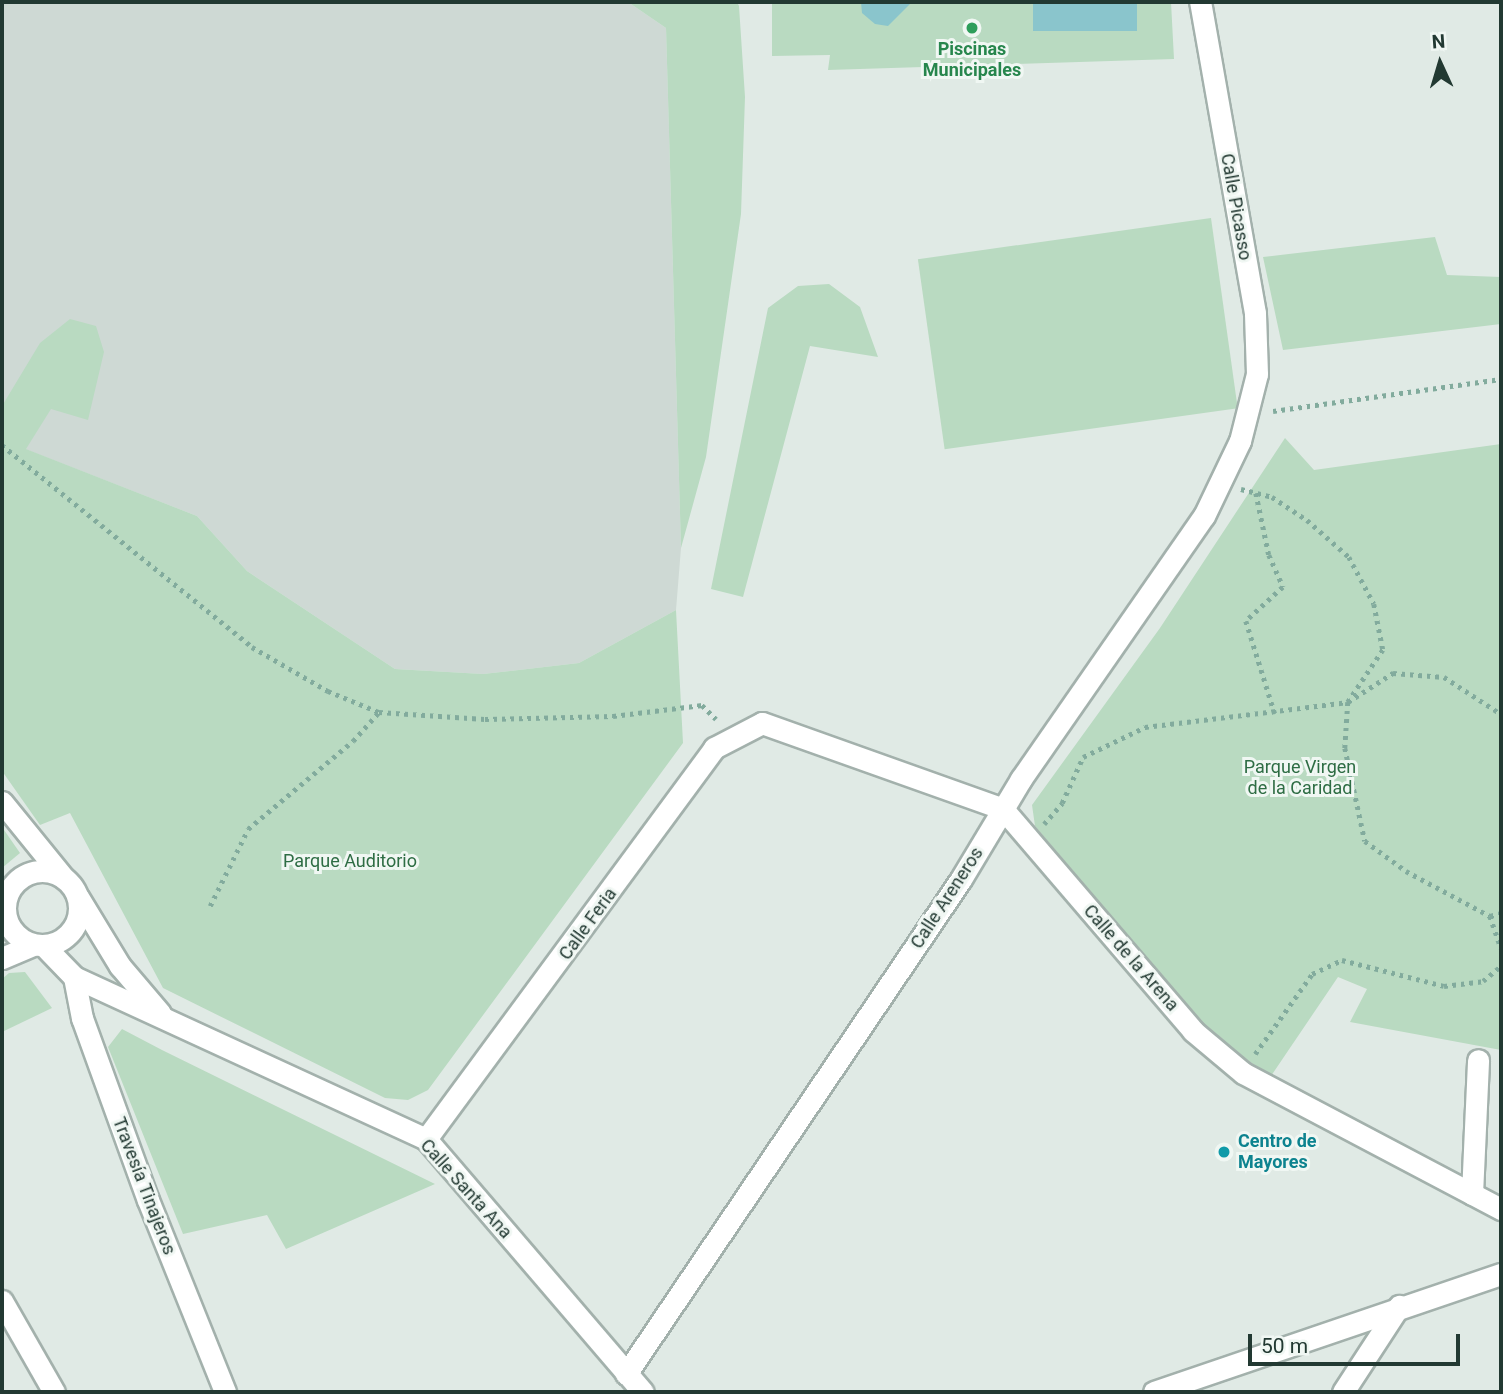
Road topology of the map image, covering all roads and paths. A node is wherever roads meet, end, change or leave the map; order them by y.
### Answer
1 (1200, 2) edge
2 (1501, 379) edge
3 (1247, 412) junction
4 (2, 446) edge
5 (1220, 484) junction
6 (1256, 493) junction
7 (1348, 702) junction
8 (379, 712) junction
9 (1275, 714) junction
10 (1501, 714) edge
11 (734, 737) junction
12 (2, 802) edge
13 (1003, 808) junction
14 (1030, 840) junction
15 (63, 877) junction
16 (77, 896) junction
17 (210, 906) dead end
18 (3, 908) edge
19 (1501, 913) edge
20 (1490, 916) junction
21 (38, 945) junction
22 (1501, 948) edge
23 (2, 958) edge
24 (1501, 966) edge
25 (74, 977) junction
26 (164, 1017) junction
27 (1478, 1060) dead end
28 (1243, 1073) junction
29 (426, 1139) junction
30 (1472, 1194) junction
31 (1501, 1209) edge
32 (1501, 1274) edge
33 (2, 1301) edge
34 (1399, 1306) junction
35 (626, 1374) junction
36 (54, 1392) edge
37 (225, 1392) edge
38 (643, 1392) edge
39 (1153, 1392) edge
40 (1343, 1392) edge

1 - 3 street, Calle Picasso
2 - 3 path
3 - 5 street, Calle Areneros
4 - 8 path
5 - 6 path
5 - 13 street, Calle Areneros
6 - 7 path
6 - 9 path
7 - 9 path
7 - 10 path
7 - 20 path
8 - 11 path
8 - 17 path
9 - 14 path
11 - 13 street, Calle Feria
11 - 29 street, Calle Feria
12 - 15 street
13 - 14 street, Calle de la Arena
13 - 35 street, Calle Areneros
14 - 28 street, Calle de la Arena
15 - 16 street
15 - 18 street
16 - 21 street
16 - 26 street, Calle Santa Ana
18 - 21 street
19 - 20 path
20 - 22 path
21 - 23 street
21 - 25 street, Calle Santa Ana
24 - 28 path
25 - 26 street, Calle Santa Ana
25 - 37 street, Travesía Tinajeros
26 - 29 street, Calle Santa Ana
27 - 30 street
28 - 30 street, Calle de la Arena
29 - 35 street, Calle Santa Ana
30 - 31 street, Calle de la Arena
32 - 34 street
33 - 36 street
34 - 39 street
34 - 40 street
35 - 38 street, Calle Santa Ana

